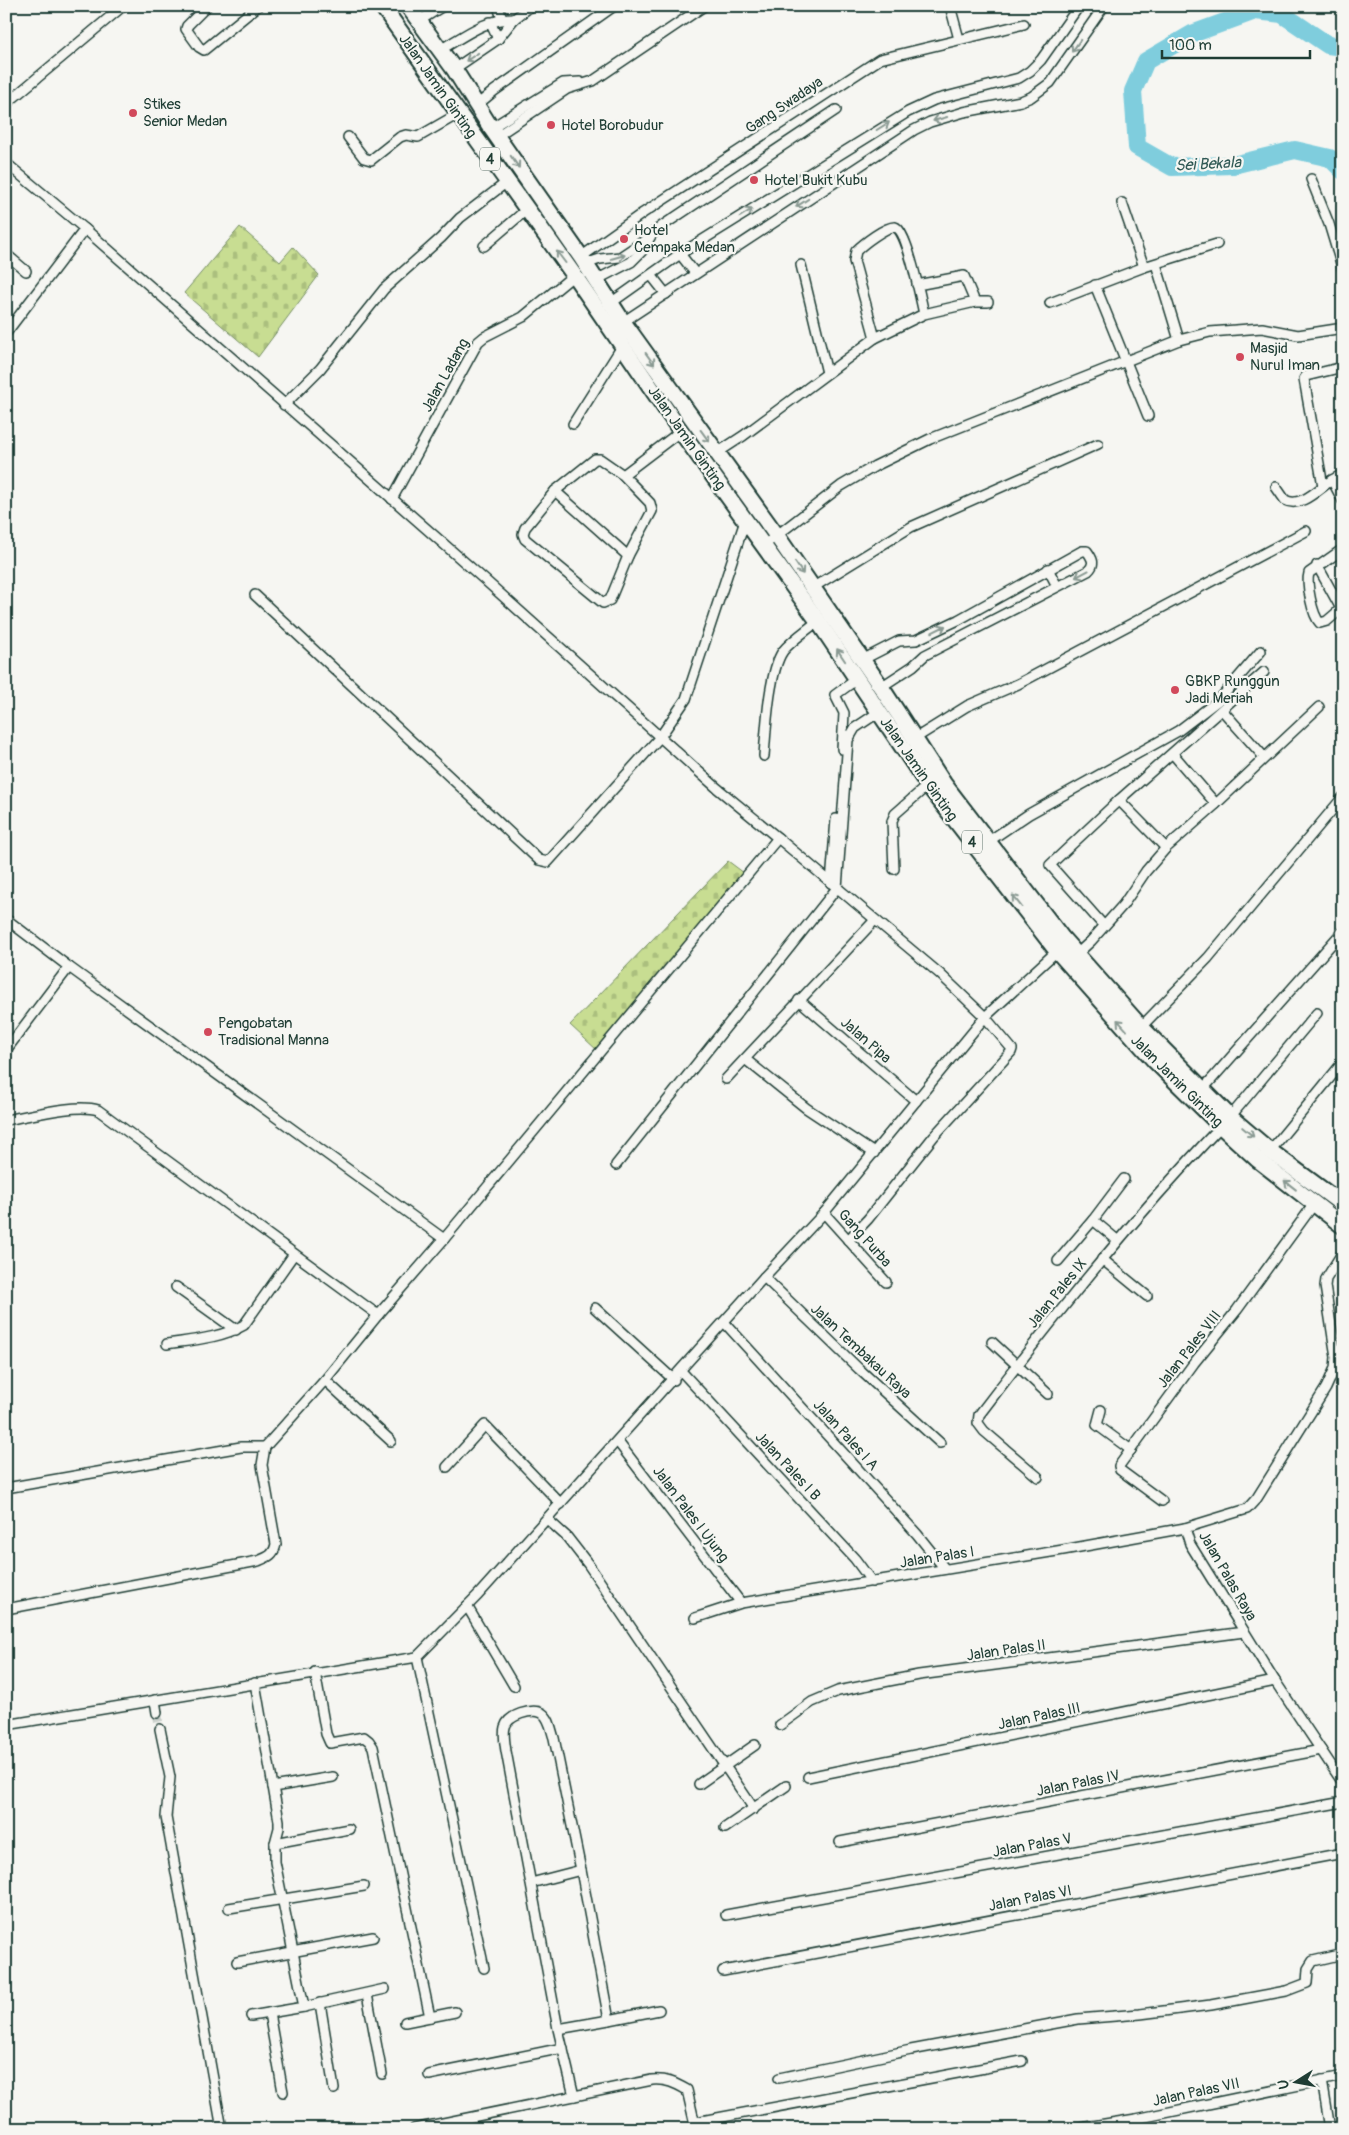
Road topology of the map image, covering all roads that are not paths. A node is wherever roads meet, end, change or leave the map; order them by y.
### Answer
1 (123, 6) edge
2 (207, 6) edge
3 (258, 6) edge
4 (382, 6) edge
5 (408, 6) edge
6 (443, 6) edge
7 (498, 6) edge
8 (531, 6) edge
9 (614, 6) edge
10 (704, 6) edge
11 (950, 6) edge
12 (1078, 6) edge
13 (1104, 6) edge
14 (502, 19) junction
15 (514, 19) junction
16 (419, 21) junction
17 (490, 22) junction
18 (1024, 24) dead end
19 (498, 39) junction
20 (959, 39) junction
21 (440, 50) junction
22 (454, 69) junction
23 (6, 104) edge
24 (477, 105) junction
25 (836, 110) dead end
26 (458, 114) junction
27 (494, 132) junction
28 (348, 137) dead end
29 (6, 163) edge
30 (1312, 179) dead end
31 (507, 182) junction
32 (1122, 203) dead end
33 (526, 210) junction
34 (85, 229) junction
35 (648, 240) junction
36 (1217, 244) dead end
37 (484, 246) dead end
38 (6, 254) edge
39 (680, 254) junction
40 (583, 260) junction
41 (1156, 264) junction
42 (801, 266) dead end
43 (1144, 267) junction
44 (1343, 270) edge
45 (26, 272) dead end
46 (695, 273) junction
47 (574, 275) junction
48 (651, 275) junction
49 (596, 280) junction
50 (917, 285) junction
51 (1095, 285) junction
52 (666, 294) junction
53 (975, 302) junction
54 (988, 302) dead end
55 (1050, 303) dead end
56 (604, 307) junction
57 (924, 314) junction
58 (618, 326) junction
59 (1343, 328) edge
60 (6, 333) edge
61 (875, 338) junction
62 (1179, 340) junction
63 (623, 345) junction
64 (1126, 360) junction
65 (1343, 367) edge
66 (827, 372) junction
67 (284, 405) junction
68 (1148, 416) dead end
69 (573, 424) dead end
70 (680, 430) junction
71 (1098, 444) dead end
72 (717, 453) junction
73 (623, 474) junction
74 (1343, 474) edge
75 (1332, 480) junction
76 (1323, 486) junction
77 (1276, 487) dead end
78 (555, 491) junction
79 (392, 498) junction
80 (1343, 502) edge
81 (745, 521) junction
82 (1306, 531) dead end
83 (777, 536) junction
84 (764, 546) junction
85 (1343, 549) edge
86 (628, 556) junction
87 (1318, 565) junction
88 (1048, 569) junction
89 (1020, 586) junction
90 (1057, 586) junction
91 (812, 588) junction
92 (255, 595) dead end
93 (1028, 602) junction
94 (987, 604) junction
95 (1342, 610) edge
96 (995, 618) junction
97 (958, 620) junction
98 (818, 621) junction
99 (965, 633) junction
100 (916, 640) junction
101 (1261, 651) dead end
102 (925, 655) junction
103 (862, 660) junction
104 (1264, 672) dead end
105 (857, 679) junction
106 (880, 686) junction
107 (1319, 707) dead end
108 (1222, 710) junction
109 (879, 712) junction
110 (660, 737) junction
111 (914, 739) junction
112 (1173, 754) junction
113 (764, 756) dead end
114 (1264, 757) junction
115 (928, 785) junction
116 (1343, 797) edge
117 (1119, 800) junction
118 (1216, 804) junction
119 (778, 838) junction
120 (989, 841) junction
121 (1166, 848) junction
122 (894, 869) dead end
123 (834, 886) junction
124 (6, 918) edge
125 (875, 920) junction
126 (1104, 926) junction
127 (1343, 931) edge
128 (1057, 945) junction
129 (1077, 954) junction
130 (69, 967) junction
131 (799, 1000) junction
132 (1317, 1013) dead end
133 (985, 1017) junction
134 (1141, 1027) junction
135 (6, 1050) edge
136 (745, 1059) junction
137 (1343, 1062) edge
138 (726, 1079) dead end
139 (1203, 1089) junction
140 (916, 1101) junction
141 (6, 1119) edge
142 (1226, 1122) junction
143 (1270, 1150) junction
144 (874, 1153) junction
145 (616, 1165) dead end
146 (1124, 1179) dead end
147 (1341, 1200) edge
148 (1314, 1204) junction
149 (824, 1214) junction
150 (1093, 1220) junction
151 (1343, 1226) edge
152 (444, 1239) junction
153 (848, 1240) junction
154 (1118, 1240) junction
155 (1343, 1252) edge
156 (294, 1254) junction
157 (1102, 1259) junction
158 (1058, 1261) dead end
159 (764, 1277) junction
160 (886, 1282) dead end
161 (176, 1287) dead end
162 (1147, 1296) dead end
163 (595, 1308) dead end
164 (378, 1314) junction
165 (724, 1322) junction
166 (236, 1330) junction
167 (992, 1342) dead end
168 (167, 1344) dead end
169 (1017, 1365) junction
170 (681, 1370) junction
171 (325, 1380) junction
172 (674, 1380) junction
173 (1048, 1394) dead end
174 (1101, 1410) dead end
175 (390, 1441) dead end
176 (618, 1442) junction
177 (940, 1443) dead end
178 (266, 1447) junction
179 (1132, 1450) junction
180 (447, 1467) dead end
181 (1038, 1477) dead end
182 (6, 1488) edge
183 (1162, 1501) dead end
184 (561, 1504) junction
185 (547, 1519) junction
186 (1185, 1528) junction
187 (945, 1569) junction
188 (872, 1582) junction
189 (741, 1603) junction
190 (467, 1606) junction
191 (6, 1609) edge
192 (694, 1618) dead end
193 (1244, 1632) junction
194 (417, 1656) junction
195 (315, 1672) junction
196 (1275, 1681) junction
197 (255, 1683) junction
198 (514, 1686) dead end
199 (155, 1700) junction
200 (157, 1714) tunnel mouth
201 (6, 1725) edge
202 (780, 1725) dead end
203 (160, 1729) tunnel mouth
204 (755, 1745) dead end
205 (1321, 1750) junction
206 (725, 1766) junction
207 (334, 1777) dead end
208 (808, 1777) dead end
209 (1343, 1783) edge
210 (699, 1784) dead end
211 (786, 1786) dead end
212 (273, 1787) junction
213 (1343, 1802) edge
214 (754, 1809) junction
215 (725, 1828) dead end
216 (349, 1829) dead end
217 (840, 1842) dead end
218 (275, 1844) junction
219 (1343, 1853) edge
220 (581, 1870) junction
221 (531, 1883) junction
222 (364, 1886) dead end
223 (282, 1899) junction
224 (229, 1908) dead end
225 (726, 1915) dead end
226 (373, 1937) dead end
227 (293, 1953) junction
228 (1343, 1954) edge
229 (237, 1962) dead end
230 (484, 1968) dead end
231 (723, 1971) dead end
232 (385, 1989) dead end
233 (367, 1994) junction
234 (320, 2004) junction
235 (304, 2007) junction
236 (659, 2010) dead end
237 (455, 2012) dead end
238 (269, 2013) junction
239 (251, 2016) dead end
240 (430, 2017) junction
241 (609, 2020) junction
242 (405, 2022) dead end
243 (558, 2029) junction
244 (562, 2048) junction
245 (1022, 2061) dead end
246 (382, 2074) dead end
247 (429, 2075) dead end
248 (1343, 2076) edge
249 (779, 2078) dead end
250 (1322, 2080) junction
251 (334, 2089) dead end
252 (283, 2092) dead end
253 (574, 2096) junction
254 (221, 2126) edge
255 (696, 2126) edge
256 (230, 2129) edge
257 (414, 2129) edge
258 (1074, 2129) edge
259 (1330, 2129) edge

1 - 23 street
2 - 3 street
4 - 26 highway, Jalan Jamin Ginting / 4
5 - 16 highway, Jalan Jamin Ginting / 4
6 - 16 street
7 - 14 street
8 - 15 street
9 - 24 street
10 - 27 street
11 - 20 street
39 -> 12 street
13 -> 46 street
14 - 15 street
14 - 17 street
15 - 19 street
16 - 21 highway, Jalan Jamin Ginting / 4
17 - 19 street
17 - 21 street
18 - 20 street, Gang Swadaya
19 -> 22 street
20 - 40 street, Gang Swadaya
21 - 22 highway, Jalan Jamin Ginting / 4
22 - 24 highway, Jalan Jamin Ginting / 4
24 - 27 highway, Jalan Jamin Ginting / 4
25 - 35 street
26 - 28 street
26 - 31 highway, Jalan Jamin Ginting / 4
27 -> 40 highway, Jalan Jamin Ginting / 4
29 - 34 street
30 - 44 street
31 - 33 highway, Jalan Jamin Ginting / 4
31 - 67 street
32 - 43 street
33 - 37 street
47 -> 33 highway, Jalan Jamin Ginting / 4
34 - 60 street
34 - 67 street
40 -> 35 street
35 - 49 street
36 - 41 street
38 - 45 street
39 - 46 street
39 - 48 street
40 - 49 highway, Jalan Jamin Ginting / 4
41 - 43 street
41 - 62 street
42 - 66 street
43 - 51 street
46 - 52 street
47 - 56 highway, Jalan Jamin Ginting / 4
47 - 79 street, Jalan Ladang
48 - 52 street
48 - 56 street
49 - 56 highway, Jalan Jamin Ginting / 4
50 - 53 street
50 - 57 street
50 - 61 street
51 - 55 street
51 - 64 street
52 - 58 street
53 - 54 street
53 - 57 street
56 - 58 highway, Jalan Jamin Ginting / 4
57 - 61 street
58 - 63 highway, Jalan Jamin Ginting / 4
58 -> 72 highway, Jalan Jamin Ginting / 4
59 - 62 street
61 - 66 street
62 - 64 street
63 - 69 street
63 - 70 highway, Jalan Jamin Ginting / 4
64 - 68 street
64 - 83 street
65 - 76 street
66 - 72 street
67 - 79 street
70 - 73 street
70 - 81 highway, Jalan Jamin Ginting / 4
71 - 91 street
72 - 83 highway, Jalan Jamin Ginting / 4
73 - 78 street
73 - 86 street
74 - 75 street
75 - 76 street
75 - 80 street
76 - 77 street
78 - 86 street
78 - 86 street
79 - 110 street
81 - 84 highway, Jalan Jamin Ginting / 4
81 - 110 street
82 - 111 street
83 - 84 street
83 -> 91 highway, Jalan Jamin Ginting / 4
84 - 98 highway, Jalan Jamin Ginting / 4
85 - 87 street
87 - 95 street
87 - 95 street
88 - 89 street
88 - 90 street
88 -> 90 street
89 - 93 street
89 - 94 street
90 - 93 street
91 - 103 highway, Jalan Jamin Ginting / 4
92 - 110 street
93 - 96 street
94 - 96 street
94 - 97 street
96 - 99 street
97 - 99 street
100 -> 97 street
105 -> 98 highway, Jalan Jamin Ginting / 4
98 - 113 street
99 - 102 street
100 - 102 street
100 - 103 street
101 - 120 street
102 - 106 street
103 - 106 highway, Jalan Jamin Ginting / 4
104 - 108 street
105 - 109 highway, Jalan Jamin Ginting / 4
105 - 123 street
106 - 111 highway, Jalan Jamin Ginting / 4
107 - 114 street
108 - 112 street
108 - 114 street
109 - 115 highway, Jalan Jamin Ginting / 4
109 - 123 street
110 - 119 street
111 - 120 highway, Jalan Jamin Ginting / 4
112 - 117 street
112 - 118 street
114 - 118 street
115 - 122 street
128 -> 115 highway, Jalan Jamin Ginting / 4
116 - 134 street
117 - 121 street
117 - 126 street
118 - 121 street
119 - 123 street
119 - 152 street
120 - 128 highway, Jalan Jamin Ginting / 4
121 - 126 street
123 - 125 street
123 - 145 street
124 - 130 street
125 - 131 street
125 - 133 street
126 - 129 street
127 - 139 street
128 - 129 highway, Jalan Jamin Ginting / 4
128 - 133 street
142 -> 128 highway, Jalan Jamin Ginting / 4
129 - 134 highway, Jalan Jamin Ginting / 4
130 - 135 street
130 - 152 street
131 - 136 street
131 - 140 street, Jalan Pipa
132 - 142 street, Jalan Pales IX
133 - 140 street
133 - 153 street
134 - 139 highway, Jalan Jamin Ginting / 4
136 - 138 street
136 - 144 street
137 - 143 street
139 - 142 highway, Jalan Jamin Ginting / 4
140 - 144 street
141 - 156 street
142 -> 143 highway, Jalan Jamin Ginting / 4
148 -> 142 highway, Jalan Jamin Ginting / 4
142 - 154 street, Jalan Pales IX
143 - 147 highway, Jalan Jamin Ginting / 4
144 - 149 street
146 - 150 street
148 - 151 highway, Jalan Jamin Ginting / 4
148 - 179 street, Jalan Pales VIII
149 - 153 street, Gang Purba
149 - 159 street
150 - 154 street
150 - 158 street
152 - 164 street
153 - 160 street, Gang Purba
154 - 157 street, Jalan Pales IX
155 - 186 street, Jalan Palas Raya
156 - 164 street
156 - 166 street
157 - 162 street
157 - 169 street, Jalan Pales IX
159 - 165 street
159 - 177 street, Jalan Tembakau Raya
161 - 166 street
163 - 172 street
164 - 171 street
165 - 170 street
165 - 187 street, Jalan Pales I A
166 - 168 street
167 - 169 street
169 - 173 street
169 - 181 street, Jalan Pales IX
170 - 172 street
170 - 188 street, Jalan Pales I B
171 - 175 street
171 - 178 street
172 - 176 street
174 - 179 street
176 - 184 street
176 - 189 street, Jalan Pales I Ujung
178 - 182 street
178 - 191 street
179 - 183 street, Jalan Pales VIII
180 - 184 street
184 - 185 street
185 - 190 street
185 - 206 street
186 - 187 street, Jalan Palas I
186 - 193 street, Jalan Palas Raya
187 - 188 street, Jalan Palas I
188 - 189 street, Jalan Palas I
189 - 192 street, Jalan Palas I
190 - 194 street
190 - 198 street
193 - 196 street, Jalan Palas Raya
193 - 202 street, Jalan Palas II
194 - 195 street
194 - 230 street
195 - 197 street
195 - 240 street
196 - 205 street, Jalan Palas Raya
196 - 208 street, Jalan Palas III
197 - 199 street
197 - 212 street
199 - 200 street
199 - 201 street
203 - 254 street
204 - 206 street
205 - 209 street, Jalan Palas Raya
205 - 217 street, Jalan Palas IV
206 - 210 street
206 - 214 street
207 - 212 street
211 - 214 street
212 - 218 street
213 - 225 street, Jalan Palas V
214 - 215 street
216 - 218 street
218 - 223 street
219 - 231 street, Jalan Palas VI
220 - 221 street
220 - 221 street
220 - 241 street
221 - 243 street
222 - 223 street
223 - 224 street
223 - 227 street
226 - 227 street
227 - 229 street
227 - 235 street
228 - 249 street
232 - 233 street
233 - 234 street
233 - 246 street
234 - 235 street
234 - 251 street
235 - 238 street
236 - 241 street
237 - 240 street
238 - 239 street
238 - 252 street
240 - 242 street
241 - 243 street
243 - 244 street
244 - 247 street
244 - 253 street
245 - 255 street
248 - 250 street, Jalan Palas VII
250 - 258 street, Jalan Palas VII
250 - 259 street
253 - 255 street
253 - 257 street
254 - 256 street

